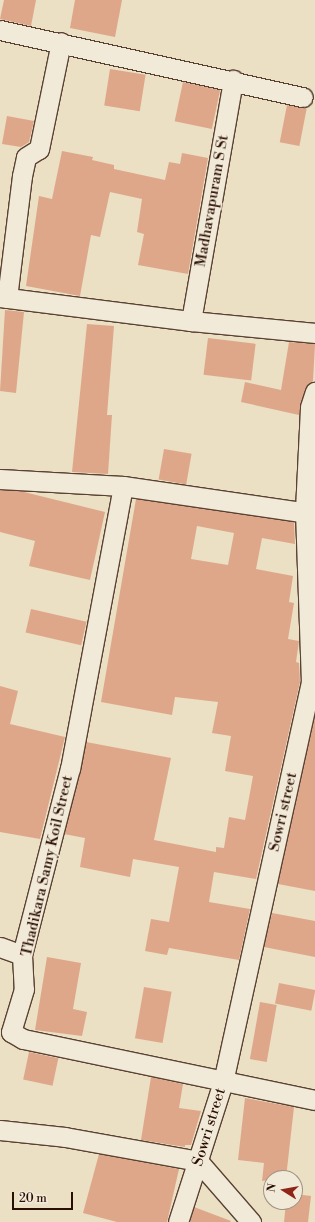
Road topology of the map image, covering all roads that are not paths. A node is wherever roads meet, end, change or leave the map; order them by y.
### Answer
1 (0, 30) edge
2 (61, 42) junction
3 (233, 80) junction
4 (303, 97) dead end
5 (4, 298) edge
6 (191, 321) junction
7 (315, 332) edge
8 (314, 402) edge
9 (0, 479) edge
10 (123, 486) junction
11 (310, 512) edge
12 (313, 683) edge
13 (0, 947) edge
14 (22, 955) junction
15 (223, 1082) junction
16 (315, 1100) edge
17 (0, 1130) edge
18 (198, 1161) junction
19 (178, 1222) edge
20 (251, 1222) edge

1 - 2 street
2 - 3 street
2 - 5 street
3 - 4 street
3 - 6 street, Madhavapuram S St
5 - 6 street
6 - 7 street
8 - 11 street, Sowri street
9 - 10 street
10 - 11 street
10 - 14 street, Thadikara Samy Koil Street
11 - 12 street, Sowri street
12 - 15 street, Sowri street
13 - 14 street
14 - 15 street, Thadikara Samy Koil Street
15 - 16 street, Thadikara Samy Koil Street
15 - 18 street, Sowri street
17 - 18 street
18 - 19 street, Sowri street
18 - 20 street

